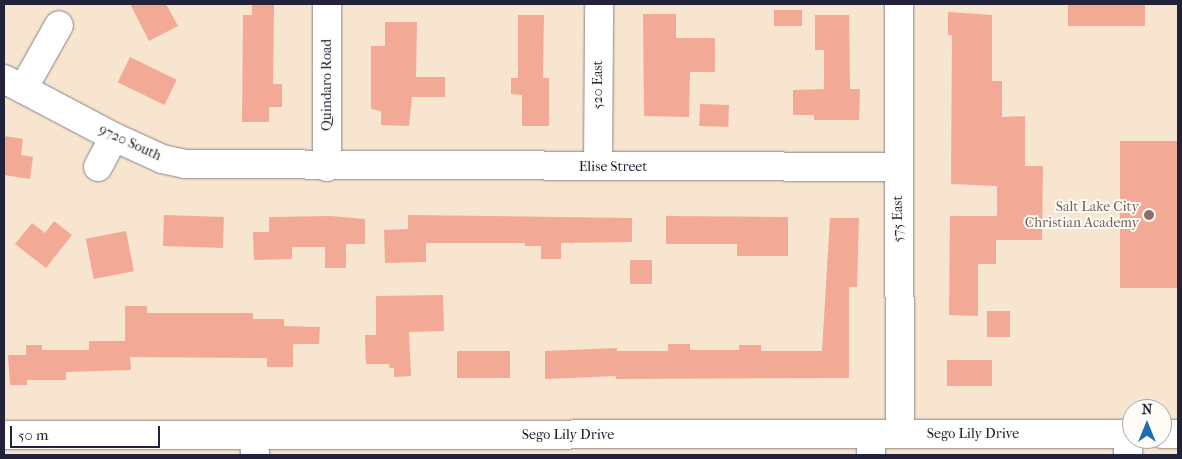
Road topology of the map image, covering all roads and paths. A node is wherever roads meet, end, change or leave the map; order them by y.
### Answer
1 (328, 4) edge
2 (598, 4) edge
3 (899, 4) edge
4 (59, 25) dead end
5 (13, 84) edge
6 (114, 137) junction
7 (598, 166) junction
8 (327, 167) junction
9 (898, 167) junction
10 (98, 168) dead end
11 (900, 434) junction
12 (4, 435) edge
13 (1122, 441) edge
14 (254, 445) edge
15 (871, 445) edge

1 - 8 street, Quindaro Road
2 - 7 street, 520 East
3 - 9 street, 575 East
4 - 5 street
5 - 6 street, 9720 South
6 - 8 street, 9720 South
6 - 10 street
7 - 8 street, Elise Street
7 - 9 street, Elise Street
9 - 11 street, 575 East
11 - 13 street, Sego Lily Drive
11 - 15 street, Sego Lily Drive
12 - 14 street, Sego Lily Drive
14 - 15 street, Sego Lily Drive

